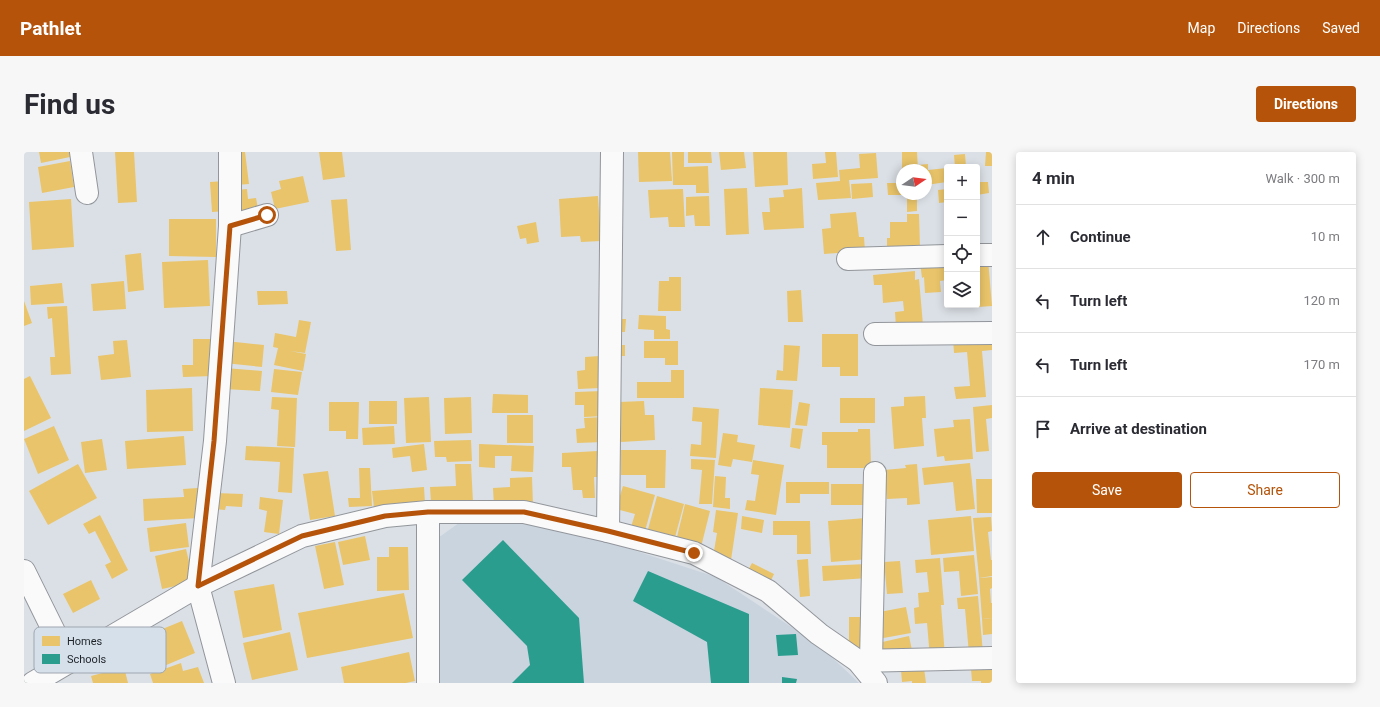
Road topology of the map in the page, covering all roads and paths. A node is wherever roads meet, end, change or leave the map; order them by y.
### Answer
1 (81, 152) edge
2 (230, 152) edge
3 (612, 152) edge
4 (87, 193) dead end
5 (267, 215) dead end
6 (230, 226) junction
7 (992, 255) edge
8 (944, 256) edge
9 (980, 256) edge
10 (848, 259) dead end
11 (992, 333) edge
12 (875, 334) dead end
13 (875, 472) dead end
14 (428, 512) junction
15 (608, 531) junction
16 (24, 571) edge
17 (198, 586) junction
18 (52, 627) edge
19 (128, 627) edge
20 (992, 658) edge
21 (865, 661) junction
22 (52, 673) edge
23 (40, 681) edge
24 (224, 683) edge
25 (428, 683) edge
26 (876, 683) edge

1 - 4 street
2 - 6 street
3 - 15 street
5 - 6 street
6 - 17 street
7 - 9 street
8 - 10 street
11 - 12 street
13 - 21 street
14 - 15 street
14 - 17 street
14 - 25 street
15 - 21 street
16 - 18 street
17 - 19 street
17 - 24 street
20 - 21 street
21 - 26 street
22 - 23 street

